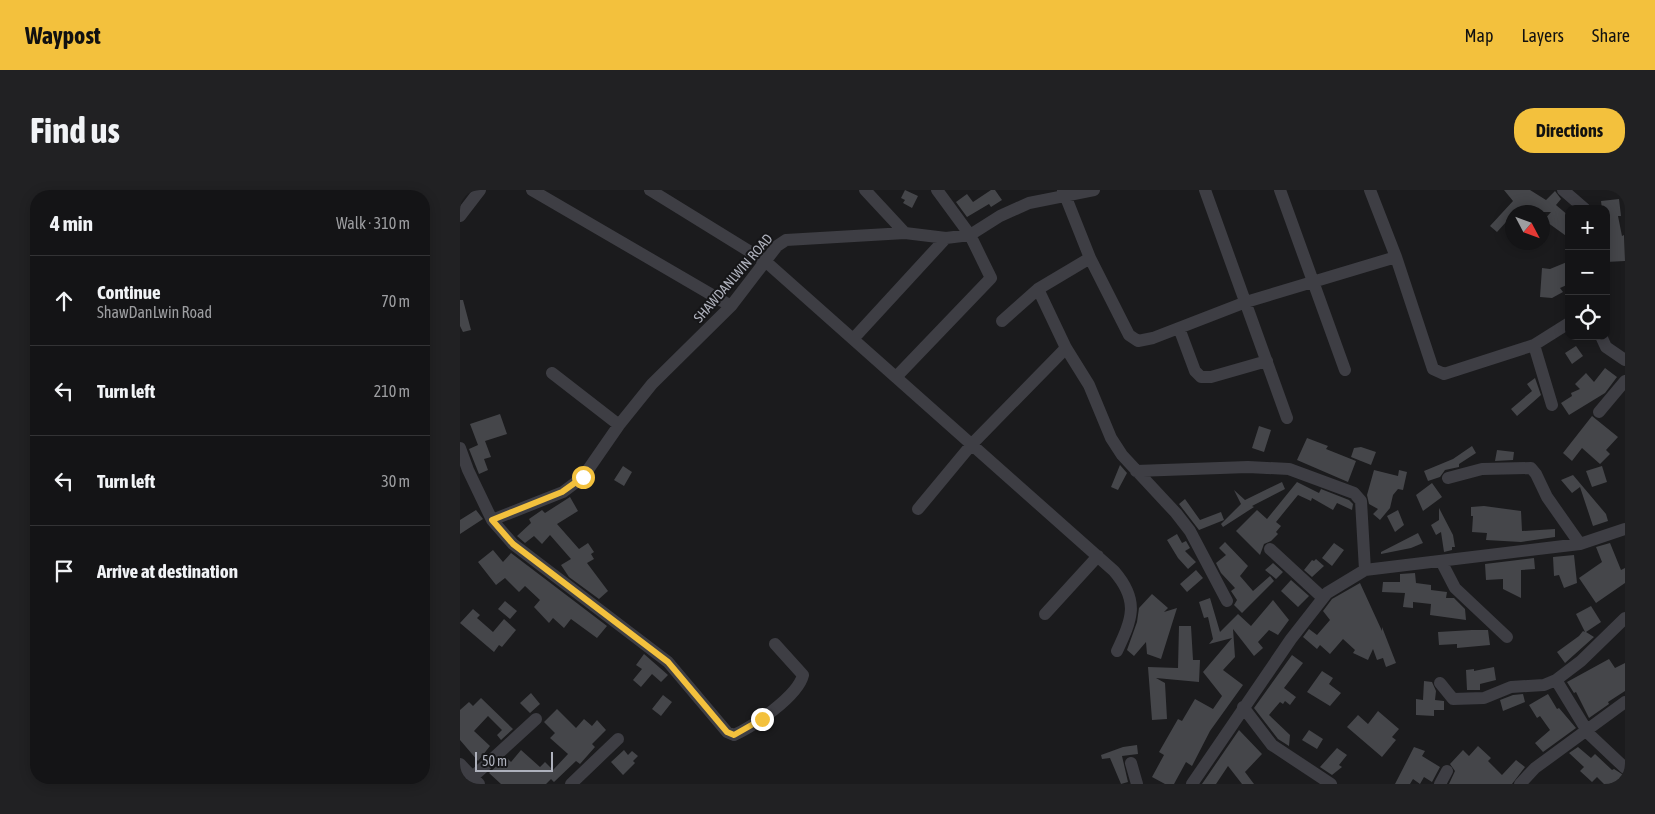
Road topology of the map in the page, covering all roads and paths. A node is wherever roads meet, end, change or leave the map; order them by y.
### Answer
1 (480, 190) edge
2 (532, 190) edge
3 (650, 190) edge
4 (865, 190) edge
5 (937, 190) edge
6 (1094, 190) edge
7 (1206, 190) edge
8 (1280, 190) edge
9 (1370, 190) edge
10 (1563, 190) edge
11 (1063, 193) edge
12 (1580, 205) edge
13 (460, 216) edge
14 (905, 233) junction
15 (970, 235) junction
16 (946, 238) junction
17 (1396, 257) junction
18 (1090, 258) junction
19 (765, 261) junction
20 (1314, 282) junction
21 (1038, 289) junction
22 (1246, 302) junction
23 (731, 306) junction
24 (1002, 321) dead end
25 (1565, 326) edge
26 (1179, 328) junction
27 (854, 338) junction
28 (1603, 340) edge
29 (1534, 345) junction
30 (1066, 348) junction
31 (1625, 360) edge
32 (1267, 361) junction
33 (1345, 370) dead end
34 (552, 373) dead end
35 (897, 376) junction
36 (1625, 381) edge
37 (1552, 405) dead end
38 (1599, 412) dead end
39 (1287, 418) dead end
40 (618, 425) junction
41 (972, 444) junction
42 (460, 448) edge
43 (464, 471) edge
44 (1136, 471) junction
45 (1448, 478) dead end
46 (918, 509) dead end
47 (492, 520) junction
48 (1624, 533) edge
49 (1580, 544) junction
50 (1270, 549) dead end
51 (1098, 556) junction
52 (1441, 560) junction
53 (1365, 570) junction
54 (1323, 598) junction
55 (1227, 600) dead end
56 (1045, 614) dead end
57 (1625, 618) edge
58 (1507, 637) dead end
59 (775, 644) dead end
60 (1117, 651) dead end
61 (1556, 680) junction
62 (1440, 684) dead end
63 (1625, 702) edge
64 (1243, 707) junction
65 (536, 719) dead end
66 (1586, 729) junction
67 (618, 738) dead end
68 (1132, 763) dead end
69 (460, 764) edge
70 (1625, 768) edge
71 (1447, 771) dead end
72 (472, 782) edge
73 (571, 784) edge
74 (1137, 784) edge
75 (1192, 784) edge
76 (1332, 784) edge
77 (1440, 784) edge
78 (1520, 784) edge

1 - 13 street
2 - 23 street
3 - 19 street
4 - 14 street
5 - 15 street
6 - 11 street, SHAWDANLWIN ROAD
7 - 22 street
8 - 20 street
9 - 17 street
10 - 12 street
11 - 15 street, SHAWDANLWIN ROAD
11 - 18 street
14 - 16 street, SHAWDANLWIN ROAD
14 - 19 street, SHAWDANLWIN ROAD
15 - 16 street, SHAWDANLWIN ROAD
15 - 35 street
16 - 27 street
17 - 20 street
17 - 29 street
18 - 21 street
18 - 26 street
19 - 23 street, SHAWDANLWIN ROAD
19 - 27 street
20 - 22 street
20 - 33 street
21 - 24 street
21 - 30 street
22 - 26 street
22 - 32 street
23 - 40 street, SHAWDANLWIN ROAD
25 - 29 street
26 - 32 street
27 - 35 street
28 - 31 street
29 - 37 street
30 - 41 street
30 - 44 street
32 - 39 street
34 - 40 street
35 - 41 street
36 - 38 street
40 - 47 street, SHAWDANLWIN ROAD
41 - 46 street
41 - 51 street
42 - 43 street
43 - 47 street
44 - 53 street
44 - 55 street
45 - 49 street
47 - 59 street
48 - 49 street
49 - 52 street
50 - 54 street
51 - 56 street
51 - 60 street
52 - 53 street
52 - 58 street
53 - 54 street
54 - 64 street
57 - 61 street
61 - 62 street
61 - 66 street
63 - 66 street
64 - 75 street
64 - 76 street
65 - 72 street
66 - 70 street
66 - 78 street
67 - 73 street
68 - 74 street
69 - 72 street
71 - 77 street

